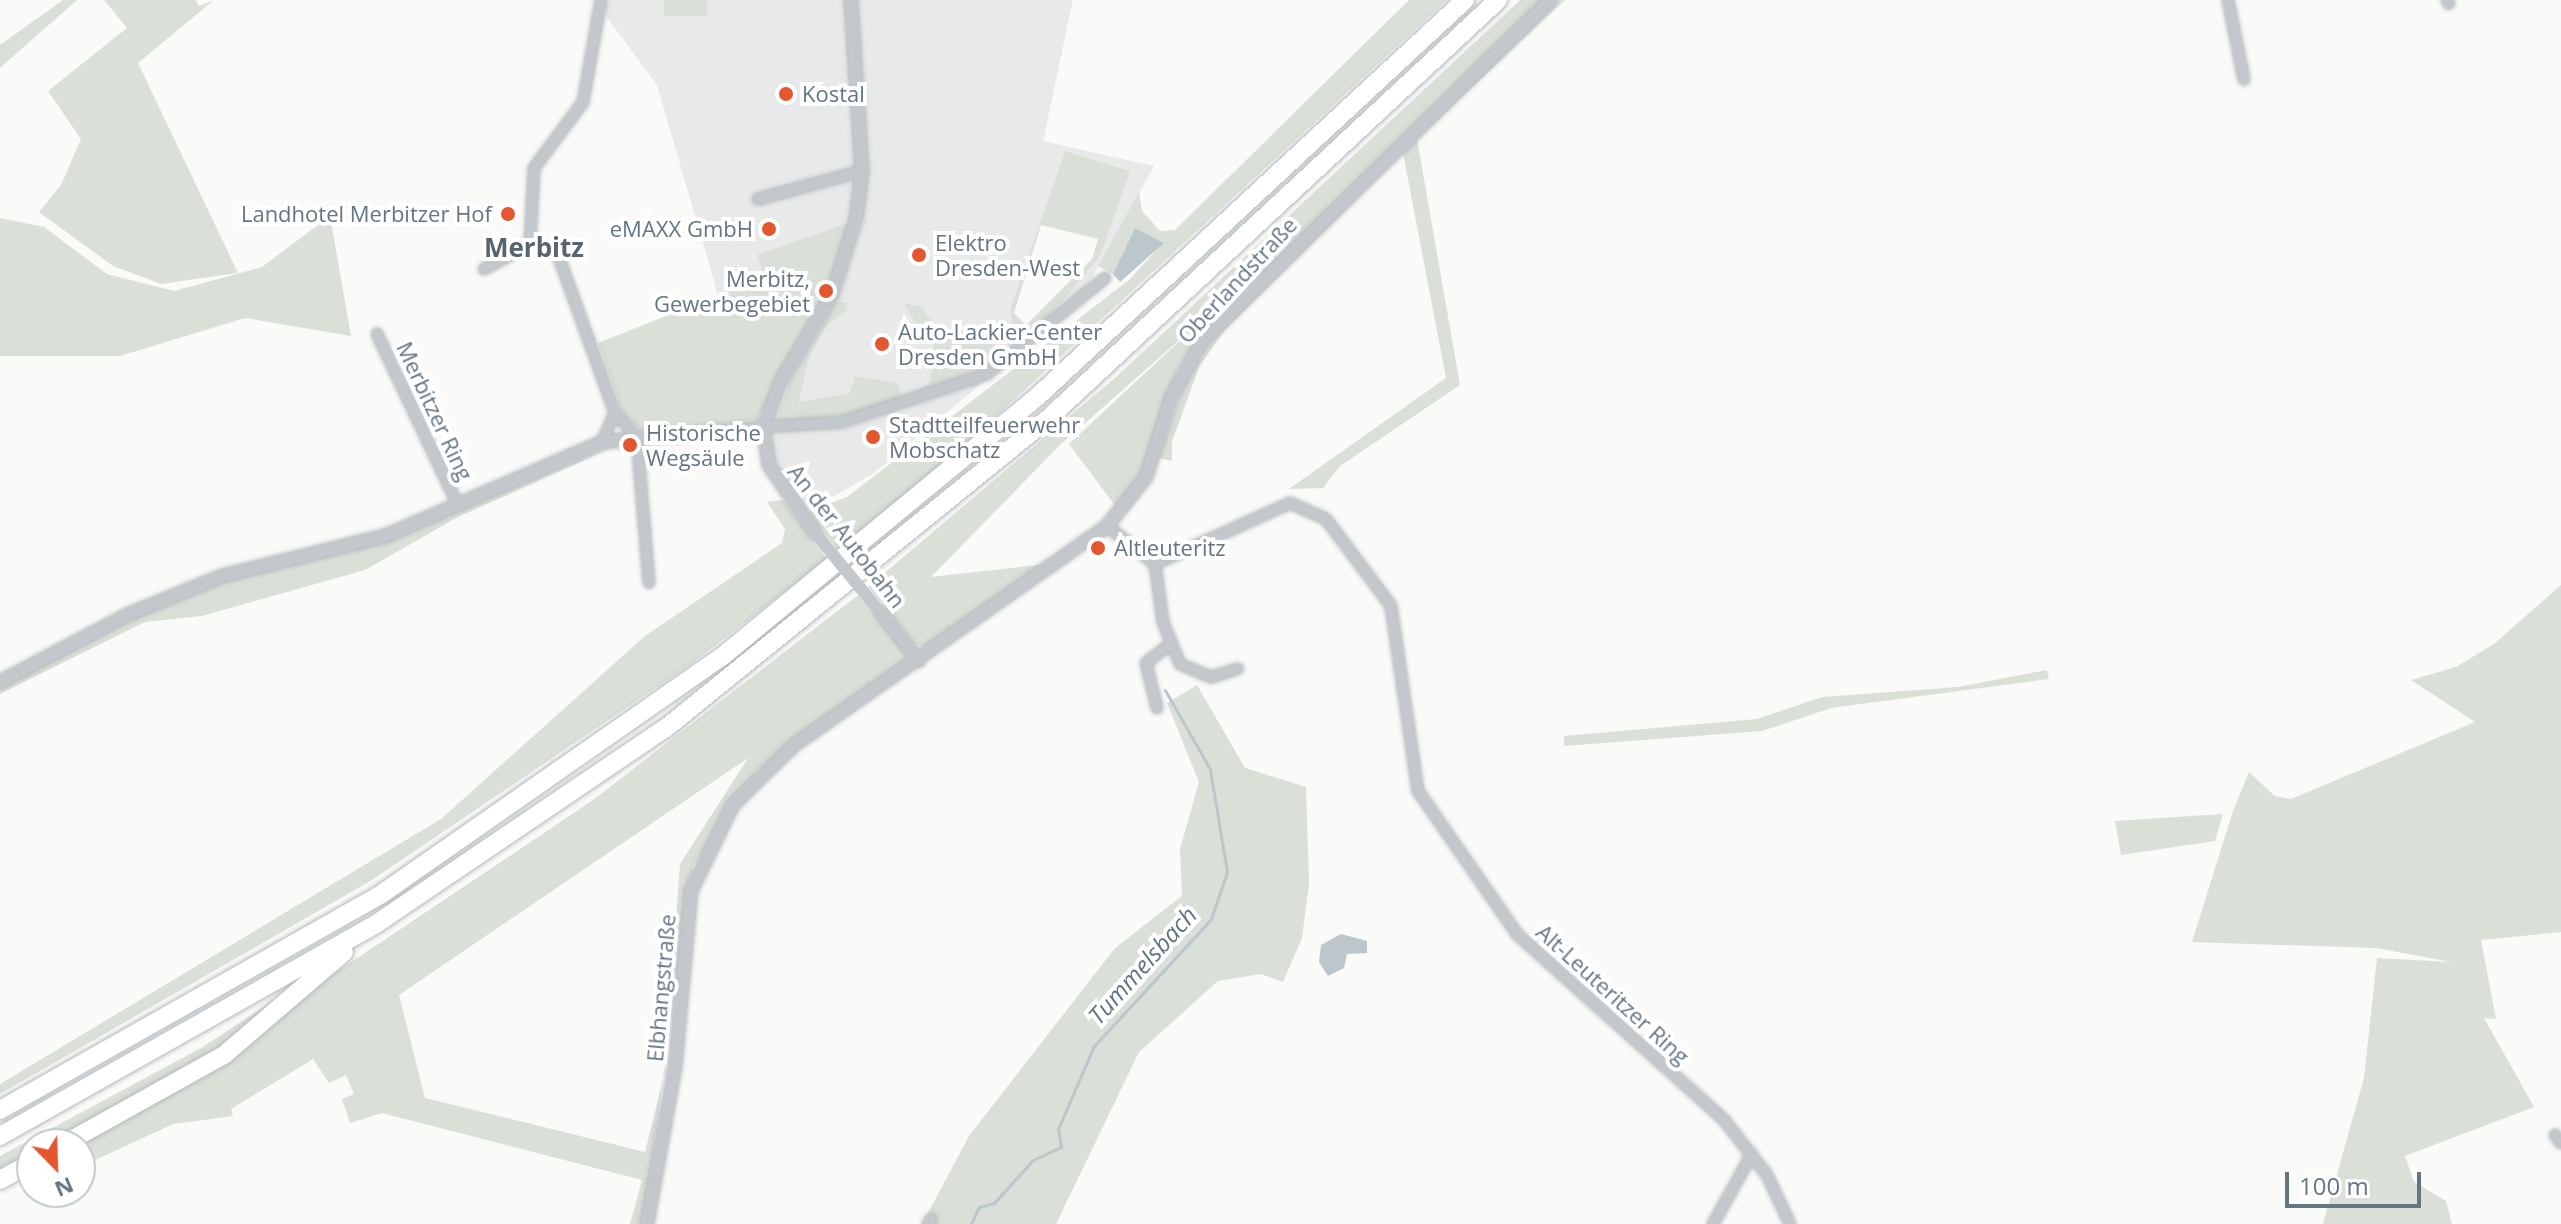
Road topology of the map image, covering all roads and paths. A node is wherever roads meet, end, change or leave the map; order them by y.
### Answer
1 (601, 0) edge
2 (851, 0) edge
3 (1465, 0) edge
4 (1498, 0) edge
5 (1550, 0) edge
6 (2228, 0) edge
7 (2244, 79) dead end
8 (862, 171) junction
9 (758, 199) dead end
10 (530, 244) junction
11 (484, 269) dead end
12 (1105, 278) dead end
13 (377, 334) dead end
14 (615, 413) junction
15 (763, 427) junction
16 (637, 437) junction
17 (602, 442) junction
18 (458, 505) junction
19 (1107, 526) junction
20 (1155, 564) junction
21 (649, 583) dead end
22 (1170, 644) junction
23 (919, 661) junction
24 (1238, 669) dead end
25 (0, 682) edge
26 (1157, 708) dead end
27 (759, 774) joint
28 (376, 924) junction
29 (0, 1110) edge
30 (92, 1128) edge
31 (0, 1136) edge
32 (1752, 1154) junction
33 (647, 1224) edge
34 (1713, 1224) edge
35 (1790, 1224) edge

1 - 10 street
2 - 8 street
3 - 29 highway
4 - 28 highway
5 - 19 street, Oberlandstraße
6 - 7 street
8 - 9 street
8 - 15 street
10 - 11 street
10 - 14 street
12 - 15 street
13 - 18 street, Merbitzer Ring
14 - 16 street
14 - 17 street
15 - 16 street, Merbitzer Ring
15 - 23 street, An der Autobahn, bridge
16 - 17 street, Merbitzer Ring
16 - 21 street
17 - 18 street, Merbitzer Ring
18 - 25 street, Merbitzer Ring
19 - 20 street
19 - 23 street, Oberlandstraße
20 - 22 street
20 - 32 street, Alt-Leuteritzer Ring
22 - 24 street
22 - 26 street
23 - 27 street, Oberlandstraße
27 - 33 street, Elbhangstraße
28 - 30 highway
28 - 31 highway
32 - 34 street
32 - 35 street, Alt-Leuteritzer Ring

